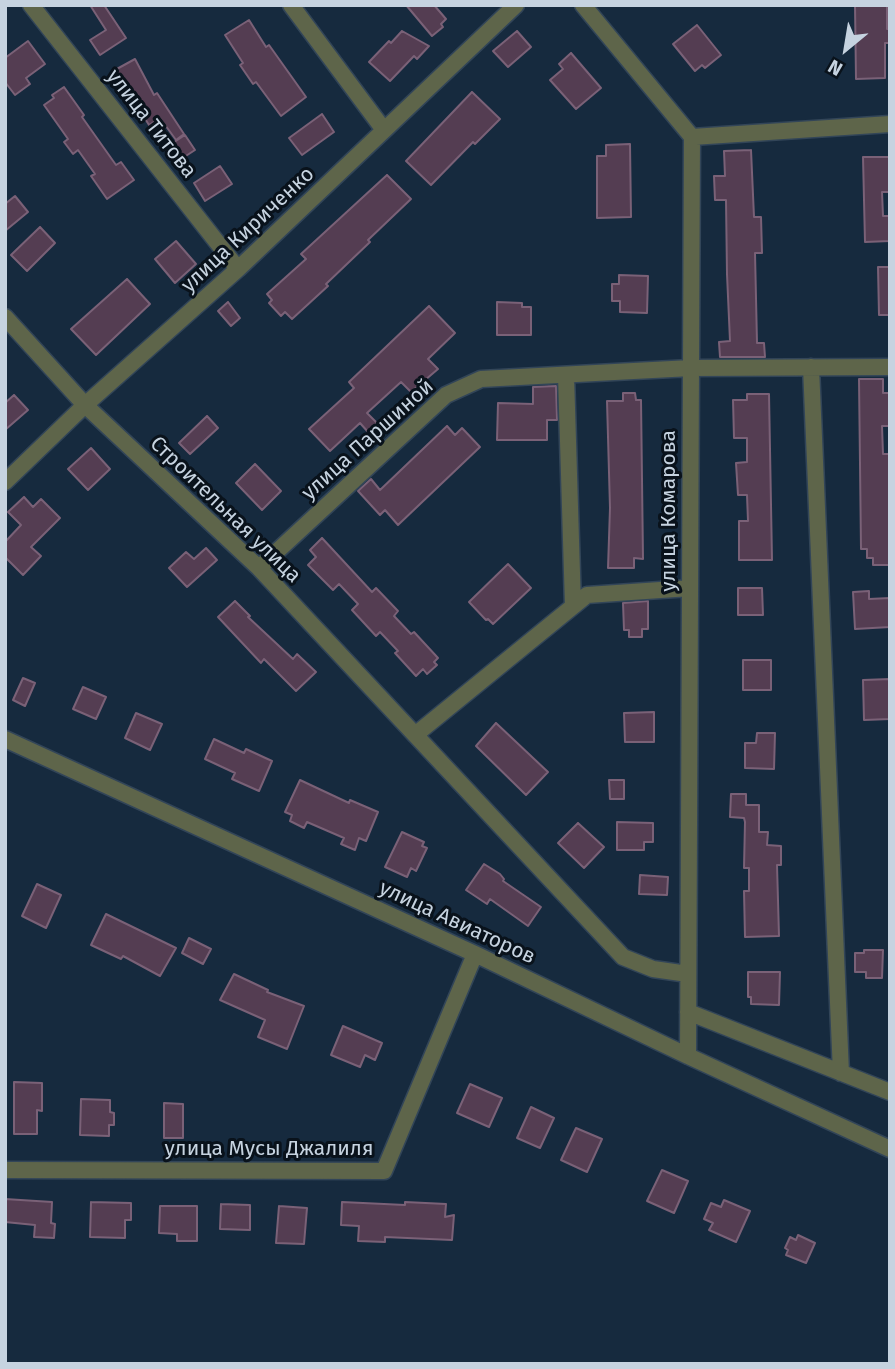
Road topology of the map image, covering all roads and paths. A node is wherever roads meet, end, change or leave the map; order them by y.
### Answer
1 (31, 5) edge
2 (291, 5) edge
3 (516, 5) edge
4 (583, 5) edge
5 (890, 124) edge
6 (384, 130) junction
7 (692, 137) junction
8 (238, 269) junction
9 (5, 317) edge
10 (811, 367) junction
11 (890, 367) edge
12 (691, 368) junction
13 (566, 375) junction
14 (85, 405) junction
15 (5, 482) edge
16 (258, 568) junction
17 (690, 588) junction
18 (573, 606) junction
19 (415, 735) junction
20 (5, 739) edge
21 (475, 954) junction
22 (688, 974) junction
23 (688, 1012) junction
24 (688, 1056) junction
25 (841, 1073) junction
26 (890, 1092) edge
27 (890, 1149) edge
28 (5, 1170) edge

1 - 8 street, улица Титова
2 - 6 street
3 - 6 street, улица Кириченко
4 - 7 street
5 - 7 street
6 - 8 street, улица Кириченко
7 - 12 street, улица Комарова
8 - 14 street, улица Кириченко
9 - 14 street, Строительная улица
10 - 11 street, улица Паршиной
10 - 12 street, улица Паршиной
10 - 25 street
12 - 13 street, улица Паршиной
12 - 17 street, улица Комарова
13 - 16 street, улица Паршиной
13 - 18 street
14 - 15 street, улица Кириченко
14 - 16 street, Строительная улица
16 - 19 street, Строительная улица
17 - 18 street
17 - 22 street, улица Комарова
18 - 19 street
19 - 22 street, Строительная улица
20 - 21 street, улица Авиаторов
21 - 24 street, улица Авиаторов
21 - 28 street, улица Мусы Джалиля
22 - 23 street, улица Комарова
23 - 24 street, улица Комарова
23 - 25 street
24 - 27 street, улица Авиаторов
25 - 26 street

